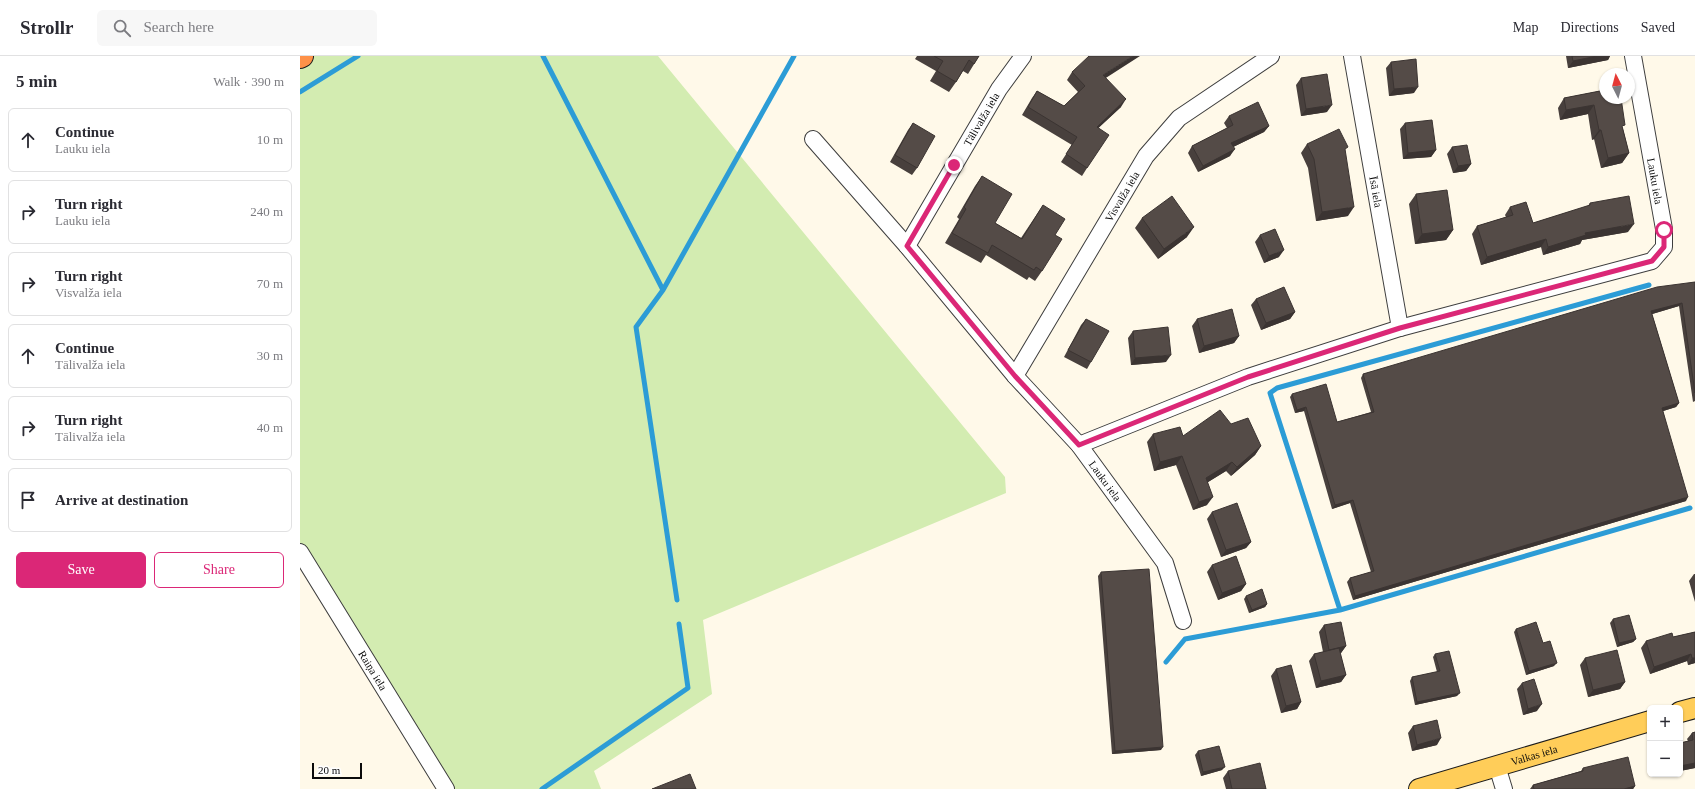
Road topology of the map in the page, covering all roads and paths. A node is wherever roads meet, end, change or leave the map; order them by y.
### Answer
1 (1023, 56) edge
2 (1271, 56) edge
3 (1352, 56) edge
4 (1634, 56) edge
5 (813, 139) dead end
6 (907, 246) junction
7 (1400, 328) junction
8 (1015, 376) junction
9 (1079, 445) junction
10 (300, 552) edge
11 (1183, 621) dead end
12 (1695, 708) edge
13 (1683, 711) edge
14 (1647, 722) edge
15 (1497, 766) junction
16 (446, 789) edge
17 (1419, 789) edge
18 (1504, 789) edge

1 - 6 street, Tālivalža iela
2 - 8 street, Visvalža iela
3 - 7 street, Īsā iela
4 - 7 street, Lauku iela
5 - 6 street
6 - 8 street
7 - 9 street, Lauku iela
8 - 9 street
9 - 11 street, Lauku iela
10 - 16 street, Raiņa iela
12 - 13 main road
14 - 15 main road, Valkas iela
15 - 17 main road, Valkas iela
15 - 18 street

